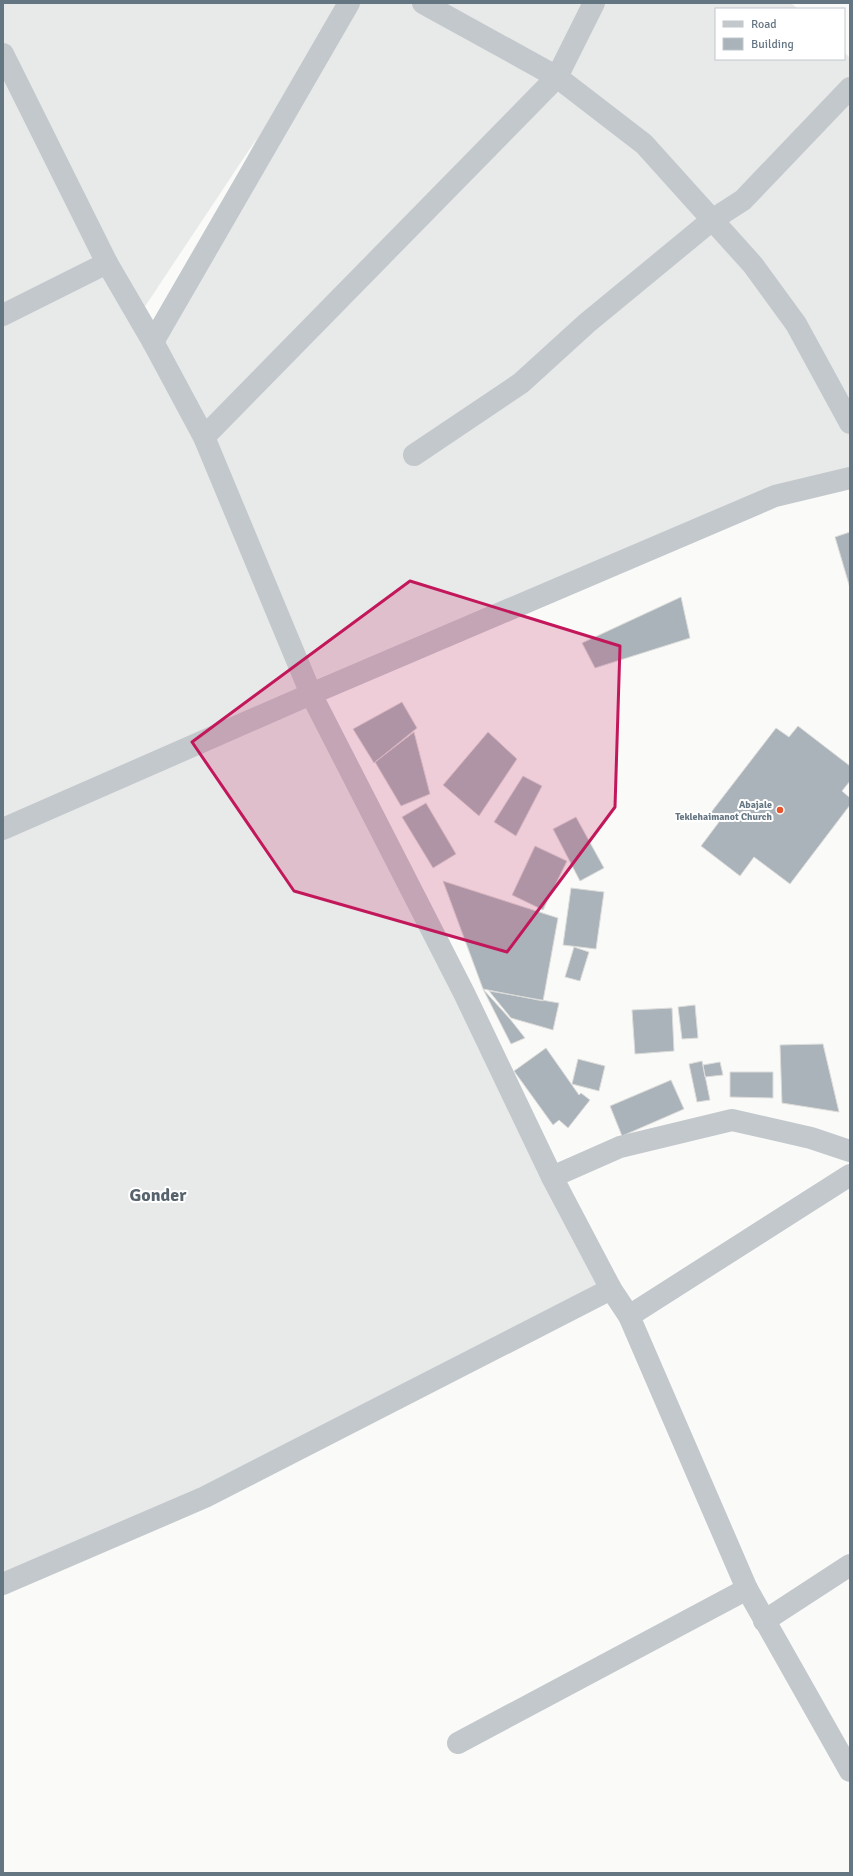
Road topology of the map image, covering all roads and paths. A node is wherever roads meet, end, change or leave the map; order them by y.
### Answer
1 (349, 3) edge
2 (423, 3) edge
3 (594, 3) edge
4 (3, 54) edge
5 (557, 77) junction
6 (850, 88) edge
7 (712, 220) junction
8 (107, 263) junction
9 (3, 315) edge
10 (153, 342) junction
11 (850, 423) edge
12 (204, 437) junction
13 (414, 455) dead end
14 (850, 478) edge
15 (311, 694) junction
16 (3, 829) edge
17 (850, 1152) edge
18 (850, 1175) edge
19 (552, 1177) junction
20 (611, 1289) junction
21 (629, 1316) junction
22 (850, 1564) edge
23 (3, 1584) edge
24 (747, 1589) junction
25 (764, 1621) junction
26 (458, 1743) dead end
27 (850, 1772) edge

1 - 10 street
2 - 5 street
3 - 5 street
4 - 8 street
5 - 7 street
5 - 12 street
6 - 7 street
7 - 11 street
7 - 13 street
8 - 9 street
8 - 10 street
10 - 12 street
12 - 15 street
14 - 15 street
15 - 16 street
15 - 19 street
17 - 19 street
18 - 21 street
19 - 20 street
20 - 21 street
20 - 23 street
21 - 24 street
22 - 25 street
24 - 25 street
24 - 26 street
25 - 27 street

